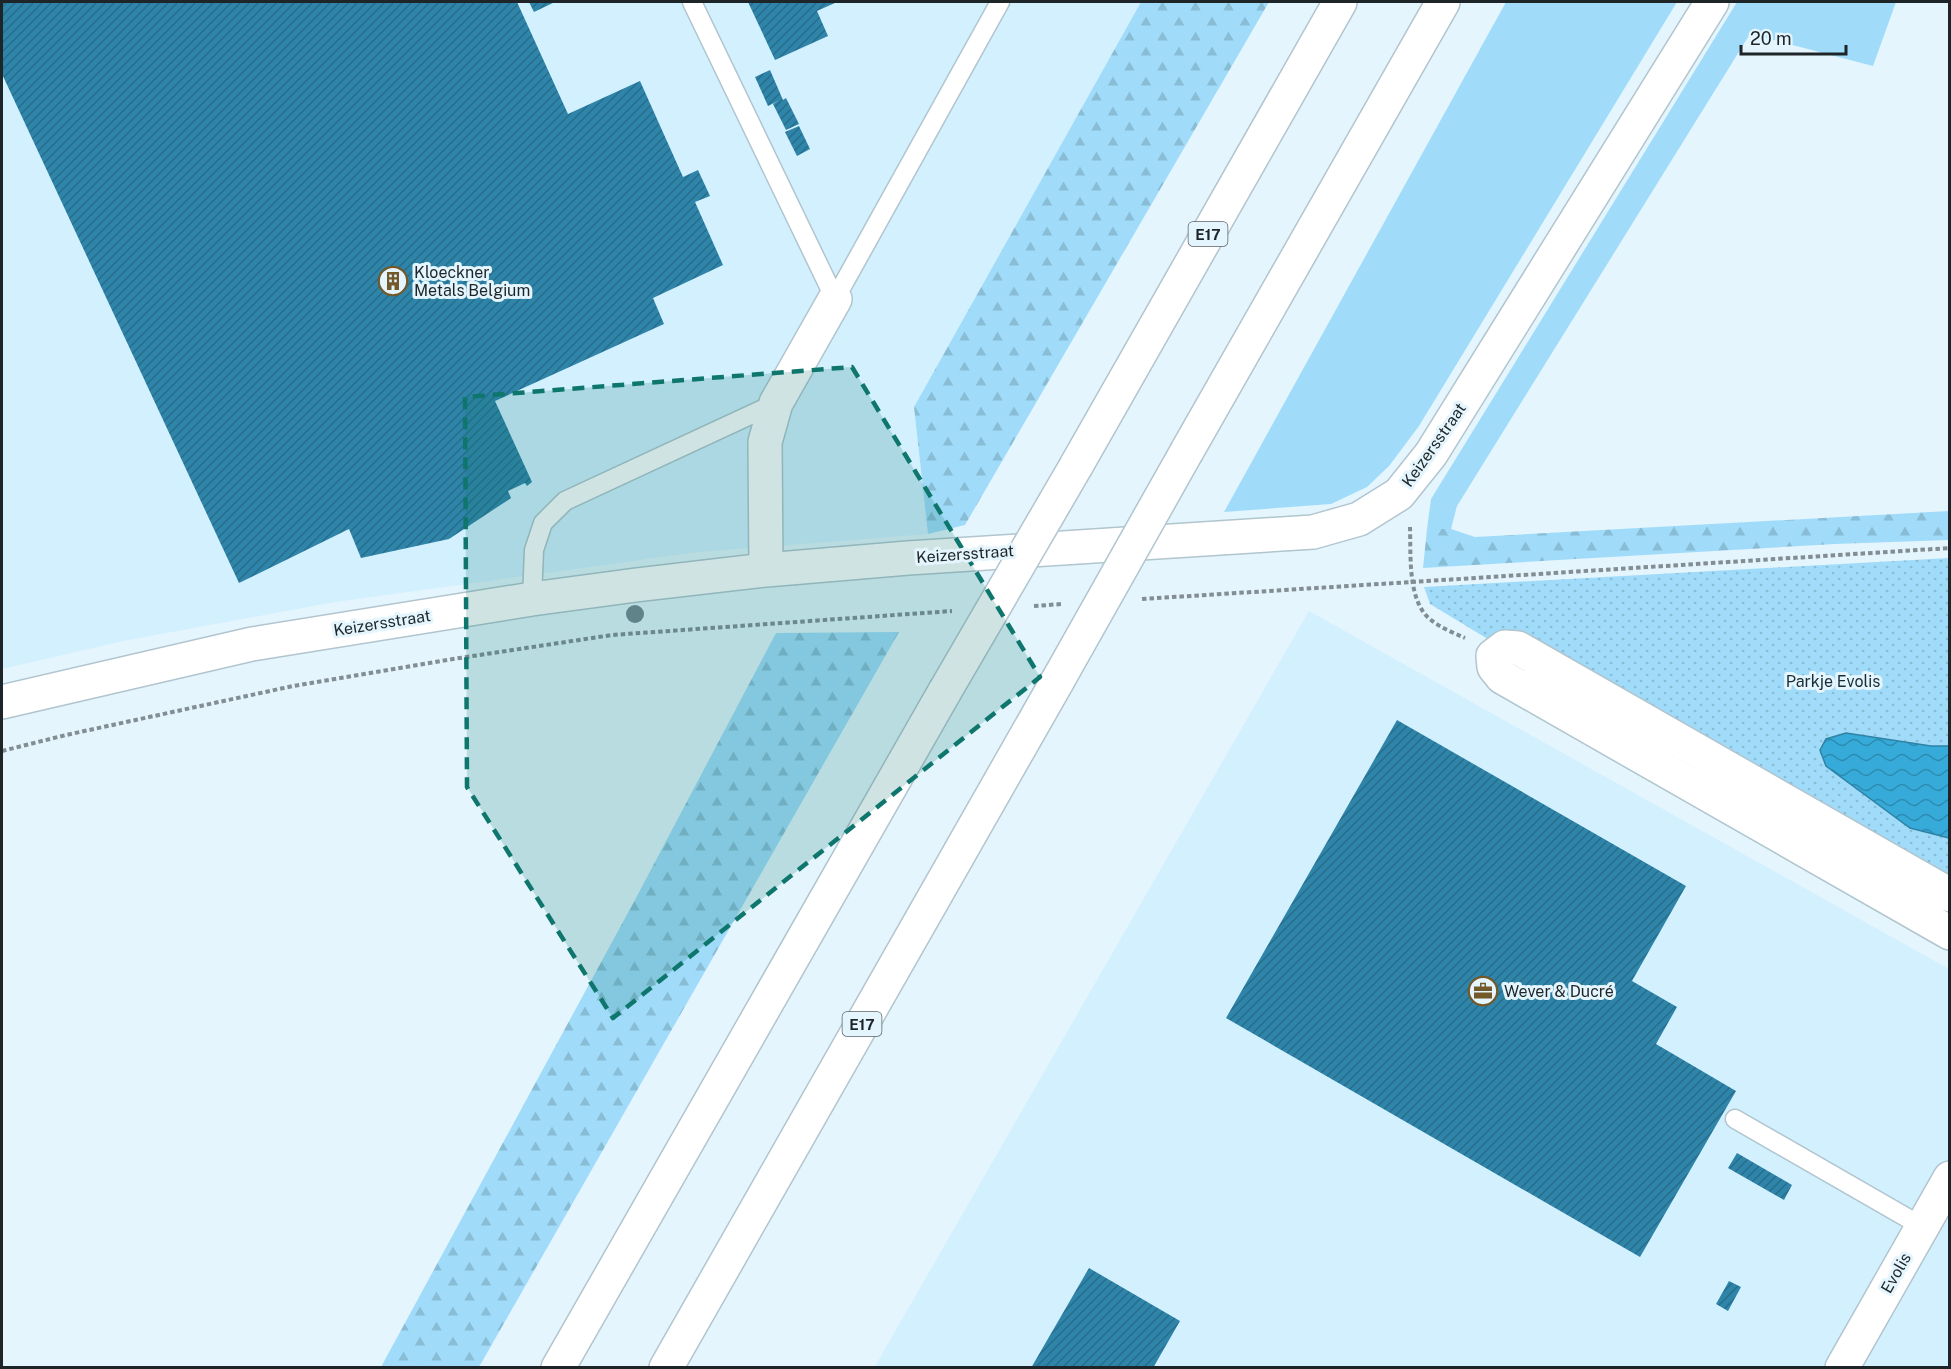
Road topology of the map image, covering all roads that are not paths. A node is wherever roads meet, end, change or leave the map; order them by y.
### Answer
1 (692, 2) edge
2 (1000, 2) edge
3 (1340, 2) edge
4 (1443, 2) edge
5 (1712, 2) edge
6 (835, 299) junction
7 (776, 404) junction
8 (766, 570) junction
9 (532, 599) junction
10 (2, 702) edge
11 (1950, 896) edge
12 (1950, 933) edge
13 (1735, 1119) dead end
14 (1950, 1178) edge
15 (1923, 1227) junction
16 (558, 1368) edge
17 (666, 1368) edge
18 (1842, 1368) edge

1 - 6 lane
2 - 6 lane
3 - 16 main road, E17, bridge
4 - 17 main road, E17, bridge
5 - 8 main road, Keizersstraat
6 - 7 main road
7 - 8 main road
7 - 9 lane
8 - 9 main road, Keizersstraat
9 - 10 main road, Keizersstraat
11 - 12 main road
13 - 15 lane
14 - 15 main road, Evolis
15 - 18 main road, Evolis

